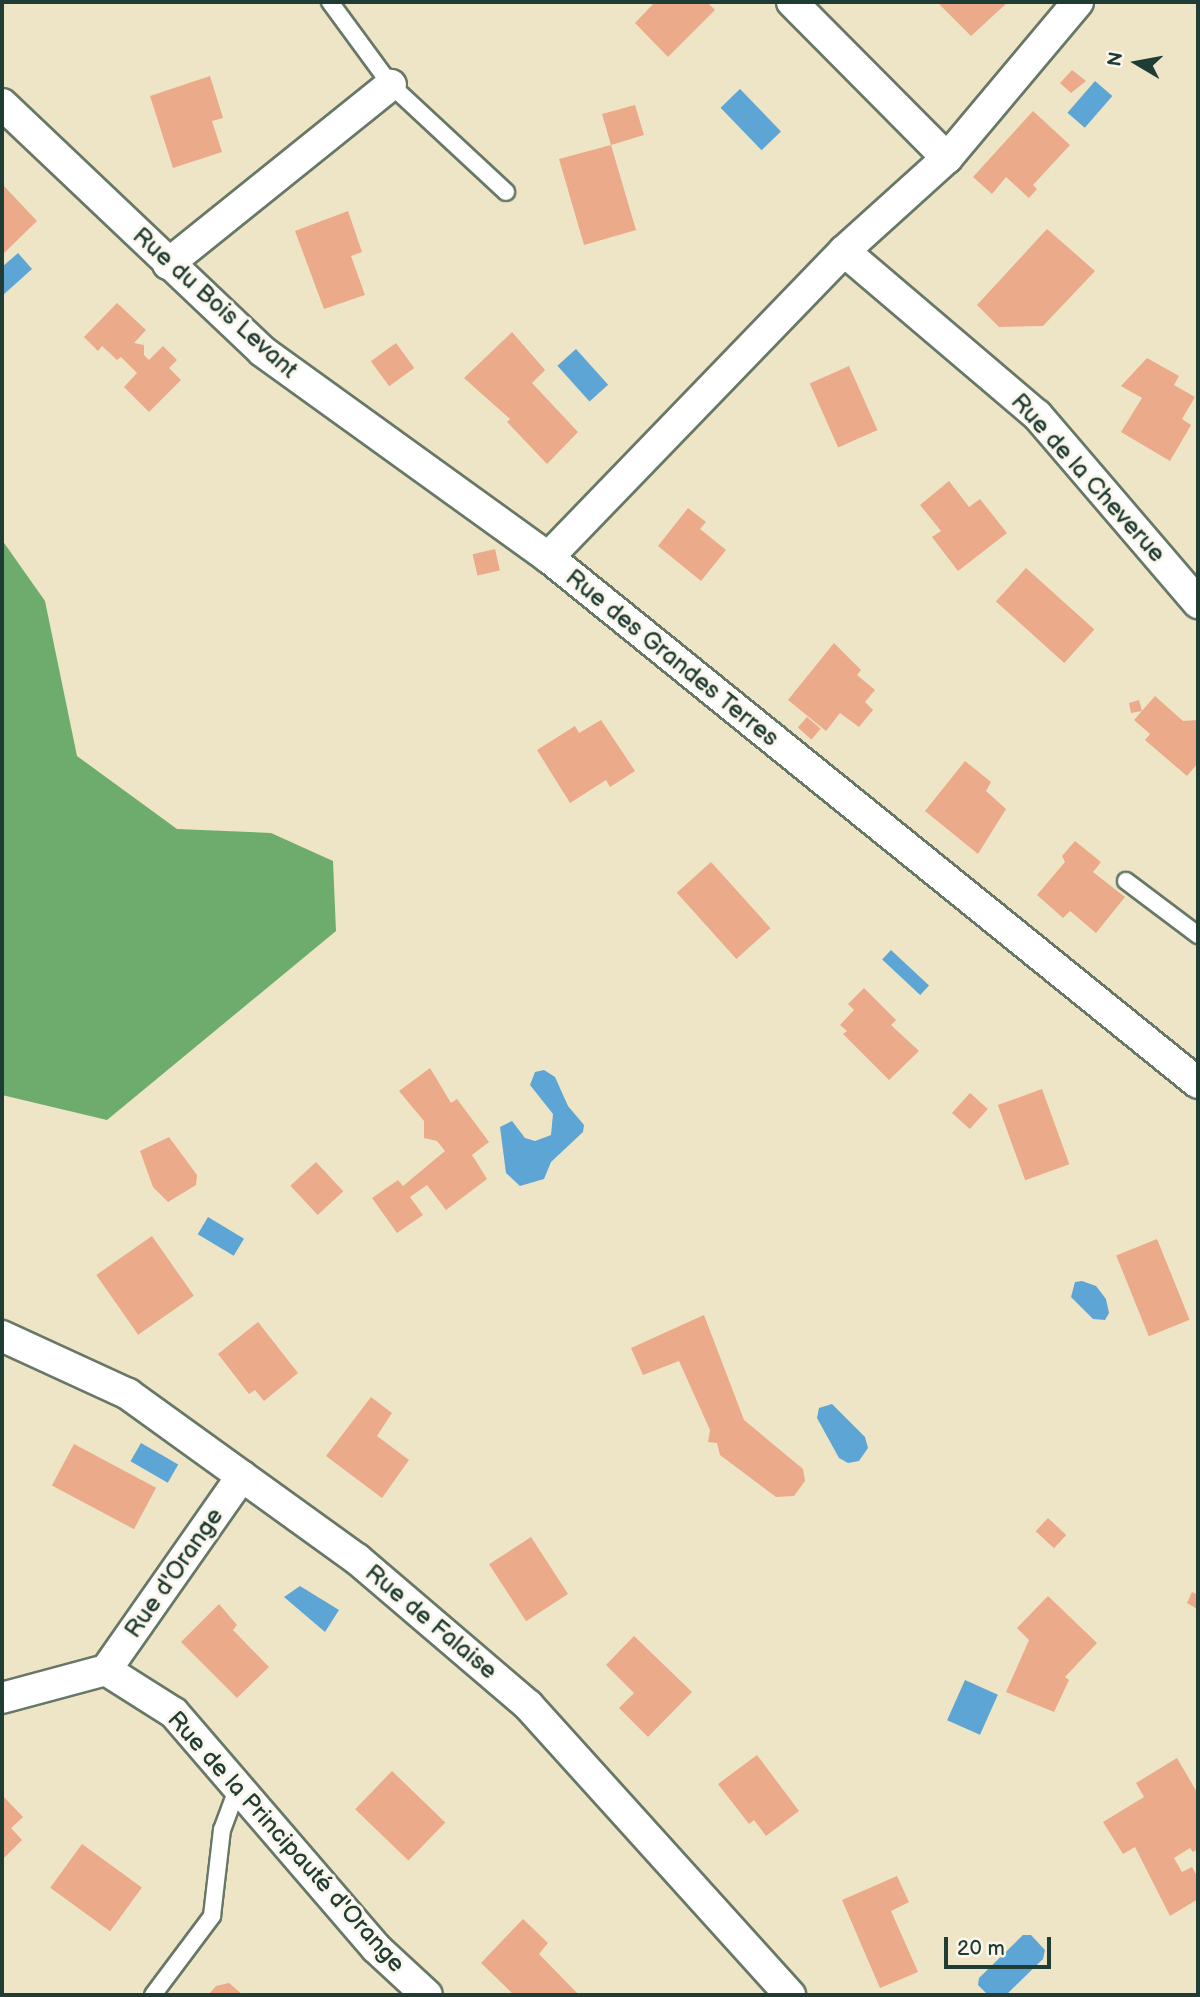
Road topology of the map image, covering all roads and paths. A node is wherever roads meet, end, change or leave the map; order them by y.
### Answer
1 (330, 2) edge
2 (792, 2) edge
3 (1078, 2) edge
4 (391, 85) junction
5 (2, 104) edge
6 (947, 158) junction
7 (506, 192) dead end
8 (844, 250) junction
9 (168, 264) junction
10 (548, 557) junction
11 (1198, 603) edge
12 (1126, 881) dead end
13 (1198, 935) edge
14 (1198, 1083) edge
15 (2, 1336) edge
16 (242, 1476) junction
17 (106, 1670) junction
18 (2, 1698) edge
19 (238, 1787) junction
20 (153, 1995) edge
21 (427, 1995) edge
22 (790, 1995) edge

1 - 4 lane
2 - 6 street
3 - 6 street, Rue des Grandes Terres
4 - 7 lane
4 - 9 street
5 - 9 street, Rue du Bois Levant
6 - 8 street, Rue des Grandes Terres
8 - 10 street, Rue des Grandes Terres
8 - 11 street, Rue de la Cheverue
9 - 10 street, Rue du Bois Levant
10 - 14 street, Rue des Grandes Terres
12 - 13 lane
15 - 16 street, Rue de Falaise
16 - 17 street, Rue d'Orange
16 - 22 street, Rue de Falaise
17 - 18 street
17 - 19 street, Rue de la Principauté d'Orange
19 - 20 lane
19 - 21 street, Rue de la Principauté d'Orange

